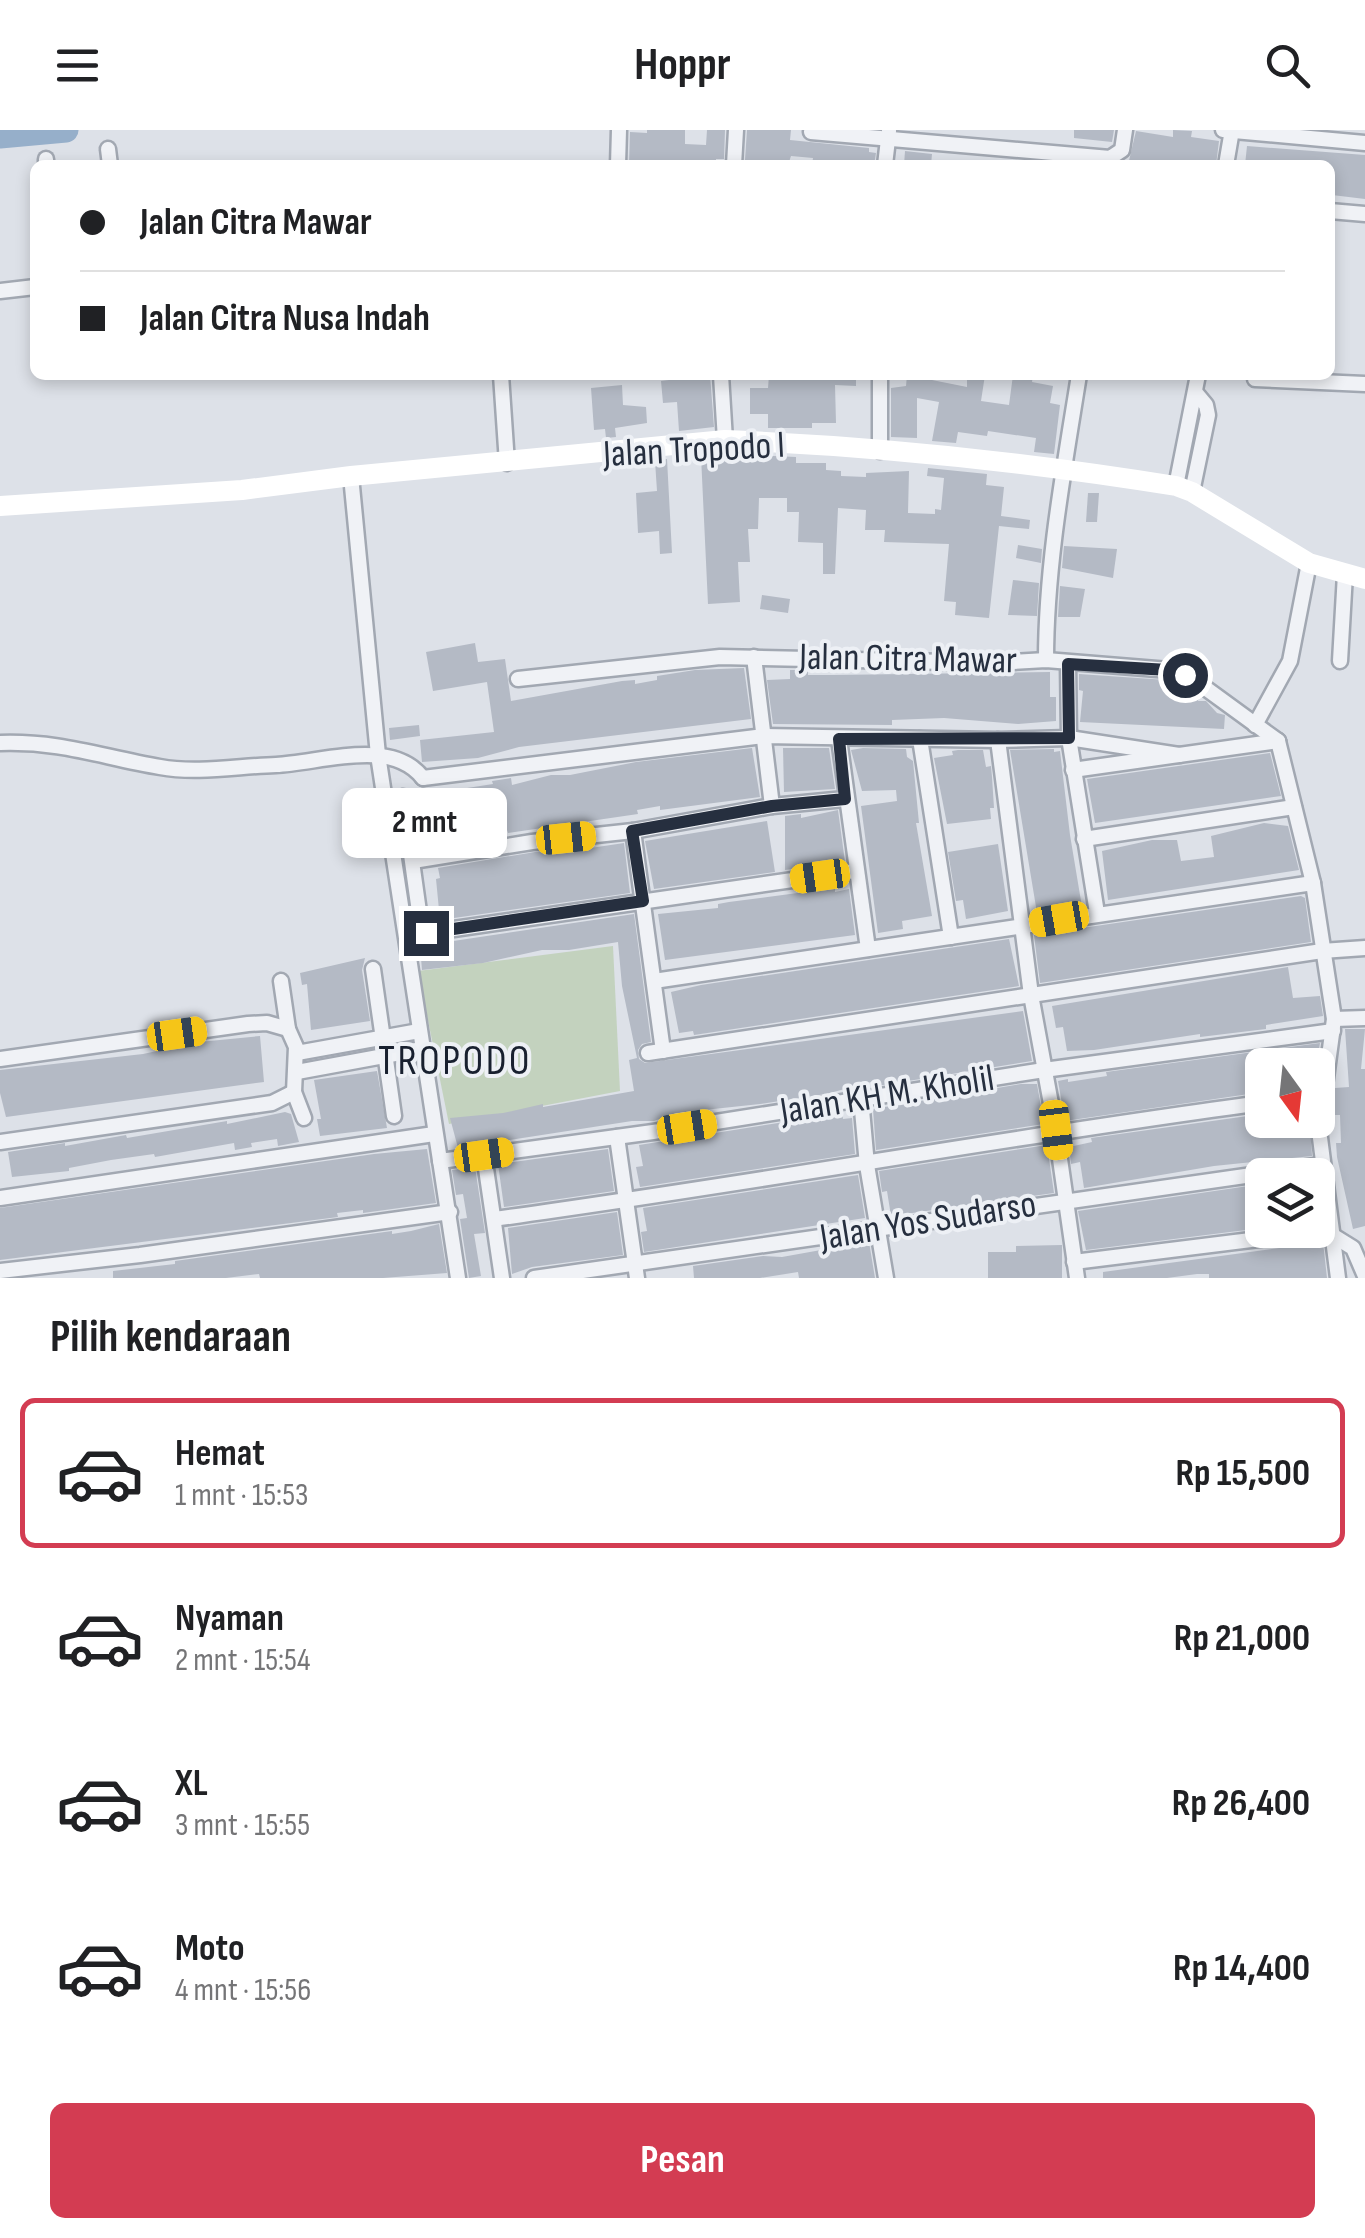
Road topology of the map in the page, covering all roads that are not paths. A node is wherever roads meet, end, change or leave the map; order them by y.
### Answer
1 (619, 130) edge
2 (736, 130) edge
3 (1125, 130) edge
4 (1223, 130) edge
5 (1232, 130) edge
6 (811, 132) dead end
7 (889, 133) edge
8 (1365, 143) edge
9 (618, 160) edge
10 (734, 160) edge
11 (886, 160) edge
12 (1227, 160) edge
13 (1335, 212) edge
14 (1365, 214) edge
15 (30, 288) edge
16 (0, 291) edge
17 (501, 380) edge
18 (721, 380) edge
19 (880, 380) edge
20 (1079, 380) edge
21 (1197, 380) edge
22 (1277, 380) edge
23 (1365, 384) edge
24 (725, 440) junction
25 (880, 451) junction
26 (507, 463) junction
27 (1064, 468) junction
28 (351, 476) junction
29 (1184, 489) junction
30 (0, 506) edge
31 (1309, 563) junction
32 (1355, 577) edge
33 (754, 657) junction
34 (1046, 660) junction
35 (1340, 661) dead end
36 (1068, 664) junction
37 (518, 679) dead end
38 (1254, 725) junction
39 (764, 736) junction
40 (1069, 738) junction
41 (839, 739) junction
42 (920, 740) junction
43 (998, 740) junction
44 (1278, 741) junction
45 (0, 743) edge
46 (378, 755) junction
47 (1179, 755) junction
48 (1073, 770) junction
49 (423, 778) junction
50 (403, 797) junction
51 (845, 799) junction
52 (385, 800) junction
53 (772, 806) junction
54 (1294, 807) junction
55 (632, 831) junction
56 (1084, 838) junction
57 (413, 861) junction
58 (856, 871) junction
59 (1312, 883) junction
60 (643, 901) junction
61 (1098, 913) junction
62 (1021, 926) junction
63 (951, 937) junction
64 (868, 948) junction
65 (1365, 948) edge
66 (1324, 951) junction
67 (373, 969) dead end
68 (281, 981) dead end
69 (654, 981) junction
70 (1030, 994) junction
71 (1365, 1018) edge
72 (1334, 1025) junction
73 (288, 1029) junction
74 (419, 1031) junction
75 (382, 1038) junction
76 (422, 1048) junction
77 (1329, 1048) edge
78 (297, 1053) junction
79 (385, 1055) junction
80 (0, 1059) edge
81 (1044, 1070) junction
82 (296, 1072) junction
83 (294, 1092) junction
84 (861, 1099) junction
85 (1245, 1105) edge
86 (394, 1116) dead end
87 (304, 1118) dead end
88 (1056, 1130) junction
89 (434, 1134) junction
90 (616, 1136) junction
91 (0, 1142) edge
92 (484, 1155) junction
93 (440, 1161) junction
94 (868, 1165) junction
95 (1245, 1175) edge
96 (0, 1198) edge
97 (1064, 1200) junction
98 (624, 1201) junction
99 (450, 1212) junction
100 (494, 1219) junction
101 (878, 1230) junction
102 (1335, 1234) edge
103 (1245, 1243) edge
104 (1334, 1248) edge
105 (1077, 1267) edge
106 (0, 1271) edge
107 (636, 1272) edge
108 (1365, 1276) edge
109 (458, 1278) edge
110 (502, 1278) edge
111 (534, 1278) edge
112 (886, 1278) edge
113 (1338, 1278) edge

1 - 9 street
2 - 10 street
3 - 7 street
4 - 5 street
5 - 8 street
5 - 12 street
6 - 7 street
7 - 11 street
13 - 14 street
15 - 16 street
17 - 26 street
18 - 24 street
19 - 25 street
20 - 27 street
21 - 29 street
22 - 23 street
24 - 25 street, Jalan Tropodo I
24 - 26 street, Jalan Tropodo I
25 - 27 street, Jalan Tropodo I
26 - 28 street, Jalan Tropodo I
27 - 29 street, Jalan Tropodo I
27 - 34 street
28 - 30 street, Jalan Tropodo I
28 - 46 street
29 - 31 street, Jalan Tropodo I
31 - 32 street, Jalan Tropodo I
31 - 38 street
32 - 35 street
33 - 34 street, Jalan Citra Mawar
33 - 37 street, Jalan Citra Mawar
33 - 39 street
34 - 36 street, Jalan Citra Mawar
36 - 38 street, Jalan Citra Mawar
36 - 40 street
38 - 44 street, Jalan Citra Mawar
39 - 41 street
39 - 49 street
39 - 53 street
40 - 43 street
40 - 47 street
40 - 48 street
41 - 42 street
41 - 51 street
42 - 43 street
42 - 63 street
43 - 62 street
44 - 47 street
44 - 54 street
45 - 46 street
46 - 49 street
46 - 52 street
47 - 48 street
48 - 56 street
49 - 50 street
50 - 52 street
50 - 57 street
51 - 53 street
51 - 58 street
52 - 74 street
53 - 55 street
54 - 56 street
54 - 59 street
55 - 57 street
55 - 60 street
56 - 61 street
57 - 60 street
58 - 60 street
58 - 64 street
59 - 61 street
59 - 66 street
60 - 69 street
61 - 62 street
62 - 63 street
62 - 70 street
63 - 64 street
64 - 69 street
65 - 66 street
66 - 70 street
66 - 72 street
67 - 75 street
68 - 73 street
69 - 70 street
70 - 81 street
71 - 72 street, Jalan KH M. Kholil
72 - 77 street
72 - 81 street, Jalan KH M. Kholil
73 - 78 street
73 - 80 street
74 - 75 street
74 - 76 street
75 - 78 street
75 - 79 street
76 - 79 street
76 - 89 street
78 - 82 street
79 - 82 street
79 - 86 street
81 - 84 street, Jalan KH M. Kholil
81 - 88 street
82 - 83 street
83 - 87 street
83 - 91 street
84 - 90 street, Jalan KH M. Kholil
84 - 94 street
85 - 88 street
88 - 94 street
88 - 97 street
89 - 93 street
89 - 96 street
90 - 92 street, Jalan KH M. Kholil
90 - 98 street
92 - 93 street, Jalan KH M. Kholil
92 - 100 street
93 - 99 street
94 - 98 street
94 - 101 street
95 - 97 street, Jalan Yos Sudarso
97 - 101 street, Jalan Yos Sudarso
97 - 105 street
98 - 100 street
98 - 107 street
99 - 106 street
99 - 109 street
100 - 110 street
101 - 107 street, Jalan Yos Sudarso
101 - 112 street
102 - 108 street
103 - 105 street
104 - 113 street
107 - 111 street, Jalan Yos Sudarso

